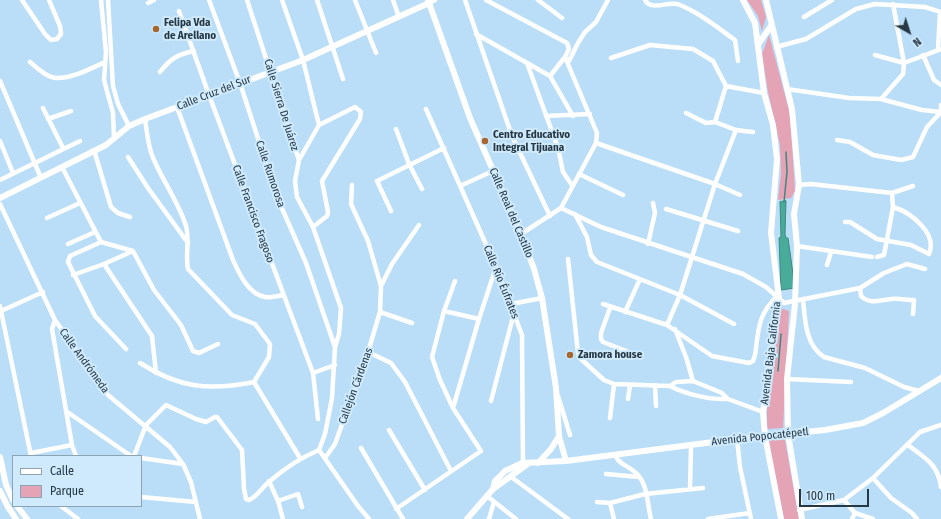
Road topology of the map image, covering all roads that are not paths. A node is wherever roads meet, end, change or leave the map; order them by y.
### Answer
1 (22, 0) edge
2 (49, 0) edge
3 (101, 0) edge
4 (108, 0) edge
5 (154, 0) edge
6 (209, 0) edge
7 (247, 0) edge
8 (282, 0) edge
9 (317, 0) edge
10 (355, 0) edge
11 (393, 0) edge
12 (465, 0) edge
13 (486, 0) edge
14 (538, 0) edge
15 (608, 0) edge
16 (646, 0) edge
17 (743, 0) edge
18 (766, 0) edge
19 (832, 0) edge
20 (431, 1) edge
21 (678, 2) edge
22 (148, 3) dead end
23 (893, 4) junction
24 (179, 10) dead end
25 (940, 12) edge
26 (399, 17) junction
27 (804, 17) dead end
28 (562, 18) dead end
29 (772, 26) junction
30 (367, 31) junction
31 (476, 34) junction
32 (759, 43) junction
33 (776, 47) junction
34 (332, 48) junction
35 (940, 49) edge
36 (194, 50) junction
37 (376, 53) dead end
38 (923, 55) junction
39 (875, 56) dead end
40 (565, 58) junction
41 (611, 58) dead end
42 (303, 60) junction
43 (738, 61) dead end
44 (30, 62) dead end
45 (105, 62) junction
46 (568, 63) junction
47 (904, 63) junction
48 (527, 64) junction
49 (160, 72) dead end
50 (272, 72) junction
51 (550, 76) junction
52 (343, 79) dead end
53 (0, 81) edge
54 (240, 82) junction
55 (941, 85) edge
56 (114, 86) junction
57 (726, 86) junction
58 (106, 88) junction
59 (787, 89) junction
60 (764, 93) junction
61 (209, 95) junction
62 (881, 99) junction
63 (941, 106) edge
64 (177, 107) junction
65 (43, 108) dead end
66 (426, 109) dead end
67 (71, 111) dead end
68 (941, 112) edge
69 (686, 113) dead end
70 (590, 114) junction
71 (546, 116) junction
72 (573, 116) junction
73 (48, 119) junction
74 (145, 119) junction
75 (715, 122) junction
76 (319, 125) junction
77 (129, 126) junction
78 (396, 129) dead end
79 (736, 130) junction
80 (753, 132) dead end
81 (114, 137) junction
82 (837, 140) dead end
83 (0, 141) edge
84 (80, 141) dead end
85 (596, 143) junction
86 (63, 148) junction
87 (444, 148) junction
88 (94, 150) junction
89 (128, 158) dead end
90 (299, 160) junction
91 (35, 162) junction
92 (409, 164) junction
93 (62, 168) junction
94 (493, 171) junction
95 (13, 173) junction
96 (579, 174) junction
97 (41, 178) junction
98 (0, 180) edge
99 (715, 184) junction
100 (352, 185) dead end
101 (572, 185) junction
102 (799, 185) junction
103 (460, 186) junction
104 (913, 186) dead end
105 (422, 189) dead end
106 (892, 193) junction
107 (622, 195) dead end
108 (740, 195) dead end
109 (0, 198) edge
110 (80, 203) junction
111 (653, 203) dead end
112 (0, 204) edge
113 (893, 207) junction
114 (561, 208) junction
115 (666, 209) dead end
116 (391, 211) dead end
117 (575, 214) junction
118 (550, 216) junction
119 (130, 217) dead end
120 (47, 218) dead end
121 (705, 221) junction
122 (845, 222) dead end
123 (419, 225) dead end
124 (313, 227) junction
125 (738, 231) dead end
126 (94, 232) junction
127 (521, 234) junction
128 (887, 240) junction
129 (101, 242) junction
130 (68, 244) dead end
131 (189, 244) junction
132 (648, 244) junction
133 (797, 246) junction
134 (132, 251) junction
135 (831, 252) junction
136 (693, 258) junction
137 (568, 259) dead end
138 (104, 264) junction
139 (827, 265) dead end
140 (496, 267) junction
141 (925, 269) dead end
142 (73, 275) junction
143 (640, 279) junction
144 (455, 281) dead end
145 (382, 286) junction
146 (860, 288) junction
147 (43, 292) junction
148 (284, 295) junction
149 (680, 295) junction
150 (778, 297) junction
151 (542, 298) junction
152 (803, 299) junction
153 (795, 300) junction
154 (511, 304) junction
155 (603, 304) dead end
156 (610, 308) junction
157 (1, 309) edge
158 (444, 311) junction
159 (380, 312) junction
160 (625, 312) junction
161 (514, 313) junction
162 (914, 314) dead end
163 (479, 319) junction
164 (55, 320) junction
165 (412, 323) dead end
166 (734, 324) dead end
167 (667, 325) junction
168 (675, 329) junction
169 (218, 344) dead end
170 (335, 347) junction
171 (126, 349) dead end
172 (368, 352) junction
173 (634, 354) dead end
174 (140, 363) dead end
175 (335, 365) junction
176 (156, 373) junction
177 (312, 373) junction
178 (941, 378) edge
179 (787, 379) junction
180 (692, 381) junction
181 (254, 382) junction
182 (851, 382) dead end
183 (614, 384) junction
184 (630, 385) junction
185 (655, 385) junction
186 (670, 386) junction
187 (556, 388) junction
188 (919, 391) junction
189 (628, 399) dead end
190 (728, 399) junction
191 (492, 401) dead end
192 (656, 406) dead end
193 (453, 408) junction
194 (66, 411) junction
195 (763, 412) junction
196 (610, 418) dead end
197 (318, 420) dead end
198 (146, 425) junction
199 (941, 425) edge
200 (389, 430) dead end
201 (788, 434) junction
202 (570, 435) dead end
203 (559, 436) junction
204 (765, 436) junction
205 (737, 439) junction
206 (72, 445) junction
207 (908, 445) junction
208 (691, 446) junction
209 (361, 448) dead end
210 (318, 450) junction
211 (31, 454) edge
212 (76, 455) edge
213 (131, 455) edge
214 (132, 455) edge
215 (614, 455) junction
216 (0, 457) edge
217 (142, 458) edge
218 (300, 458) junction
219 (325, 458) junction
220 (566, 461) junction
221 (538, 463) junction
222 (183, 464) junction
223 (525, 464) junction
224 (451, 471) junction
225 (606, 474) dead end
226 (510, 476) junction
227 (639, 477) junction
228 (873, 478) junction
229 (269, 481) junction
230 (941, 487) edge
231 (703, 488) dead end
232 (493, 489) junction
233 (690, 489) junction
234 (424, 490) junction
235 (0, 491) edge
236 (646, 494) junction
237 (487, 496) junction
238 (142, 497) edge
239 (12, 498) edge
240 (844, 500) junction
241 (278, 501) junction
242 (196, 502) junction
243 (494, 502) junction
244 (597, 502) dead end
245 (610, 503) junction
246 (18, 507) edge
247 (62, 507) edge
248 (302, 507) dead end
249 (396, 509) junction
250 (799, 510) junction
251 (750, 512) junction
252 (855, 514) junction
253 (16, 519) edge
254 (26, 519) edge
255 (78, 519) edge
256 (200, 519) edge
257 (283, 519) edge
258 (369, 519) edge
259 (404, 519) edge
260 (467, 519) edge
261 (488, 519) edge
262 (516, 519) edge
263 (568, 519) edge
264 (614, 519) edge
265 (651, 519) edge
266 (708, 519) edge
267 (752, 519) edge
268 (781, 519) edge
269 (802, 519) edge
270 (852, 519) edge
271 (873, 519) edge
272 (917, 519) edge

1 - 2 street
3 - 4 street
3 - 45 street
4 - 56 street
5 - 22 street
6 - 54 street, Calle Rumorosa
7 - 50 street, Calle Sierra De Juárez
8 - 42 street
9 - 34 street
10 - 30 street
11 - 26 street
12 - 31 street
13 - 40 street
14 - 28 street
15 - 46 street
16 - 21 street
17 - 32 street, Avenida Baja California
18 - 29 street, Avenida Baja California
19 - 27 street
20 - 26 street, Calle Cruz del Sur
20 - 94 street, Calle Real del Castillo
21 - 43 street
23 - 25 street
23 - 33 street
23 - 47 street
24 - 36 street, Calle Francisco Fragoso
25 - 35 street
26 - 30 street, Calle Cruz del Sur
29 - 32 street
29 - 33 street, Avenida Baja California
30 - 34 street, Calle Cruz del Sur
30 - 37 street
31 - 48 street
31 - 118 street
32 - 60 street, Avenida Baja California
33 - 59 street, Avenida Baja California
34 - 42 street, Calle Cruz del Sur
34 - 52 street
35 - 38 street
36 - 49 street
36 - 61 street, Calle Francisco Fragoso
38 - 47 street
38 - 55 street
39 - 47 street
40 - 46 street
40 - 51 street
41 - 57 street
42 - 50 street, Calle Cruz del Sur
42 - 76 street
44 - 45 street
45 - 58 street
46 - 70 street
47 - 62 street
48 - 51 street
48 - 71 street
50 - 54 street, Calle Cruz del Sur
50 - 90 street, Calle Sierra De Juárez
51 - 72 street
53 - 91 street
54 - 61 street, Calle Cruz del Sur
54 - 170 street, Calle Rumorosa
56 - 58 street
56 - 77 street
57 - 60 street
57 - 75 street
58 - 81 street
59 - 62 street
59 - 102 street, Avenida Baja California
60 - 150 street, Avenida Baja California
61 - 64 street, Calle Cruz del Sur
61 - 148 street, Calle Francisco Fragoso
62 - 68 street
63 - 68 street
64 - 74 street, Calle Cruz del Sur
64 - 148 street
65 - 73 street
66 - 87 street, Calle Río Éufrates
67 - 73 street
68 - 82 street
69 - 75 street
70 - 72 street
70 - 85 street
71 - 72 street
71 - 101 street
73 - 86 street
74 - 77 street, Calle Cruz del Sur
74 - 131 street
75 - 79 street
76 - 90 street
76 - 124 street
77 - 81 street, Calle Cruz del Sur
78 - 92 street
79 - 80 street
79 - 99 street
81 - 88 street, Calle Cruz del Sur
83 - 95 street
84 - 86 street
85 - 96 street
85 - 99 street
86 - 91 street
87 - 92 street
87 - 103 street, Calle Río Éufrates
88 - 93 street, Calle Cruz del Sur
88 - 119 street
89 - 131 street
90 - 124 street, Calle Sierra De Juárez
91 - 95 street
91 - 97 street
92 - 105 street
92 - 116 street
93 - 97 street, Calle Cruz del Sur
93 - 110 street
94 - 103 street
94 - 127 street, Calle Real del Castillo
95 - 98 street
96 - 101 street
96 - 107 street
97 - 109 street, Calle Cruz del Sur
99 - 108 street
99 - 121 street
100 - 145 street
101 - 114 street
102 - 106 street
102 - 133 street, Avenida Baja California
103 - 140 street, Calle Río Éufrates
104 - 106 street
106 - 113 street
110 - 120 street
110 - 126 street
111 - 132 street
112 - 147 street, Calle Andrómeda
113 - 128 street
113 - 128 street
114 - 117 street
114 - 118 street
115 - 121 street
117 - 132 street
117 - 143 street
118 - 127 street
121 - 125 street
121 - 136 street
122 - 128 street
123 - 145 street, Callejón Cárdenas
124 - 170 street, Calle Sierra De Juárez
126 - 129 street
126 - 130 street
127 - 151 street, Calle Real del Castillo
128 - 135 street
129 - 134 street
129 - 142 street
131 - 181 street
132 - 136 street
133 - 135 street
133 - 153 street, Avenida Baja California
134 - 138 street
134 - 169 street
135 - 139 street
136 - 149 street
136 - 150 street
137 - 183 street
138 - 142 street
138 - 176 street
140 - 154 street, Calle Río Éufrates
140 - 163 street
141 - 146 street
142 - 171 street
143 - 149 street
143 - 160 street
144 - 158 street
145 - 159 street, Callejón Cárdenas
146 - 152 street
146 - 162 street
147 - 157 street
147 - 164 street, Calle Andrómeda
148 - 177 street, Calle Francisco Fragoso
149 - 166 street
149 - 167 street
150 - 153 street
150 - 168 street
150 - 195 street, Avenida Baja California
151 - 154 street
151 - 187 street, Calle Real del Castillo
152 - 153 street
152 - 188 street
153 - 179 street, Avenida Baja California
154 - 161 street, Calle Río Éufrates
155 - 156 street
156 - 160 street
156 - 173 street
157 - 211 street
158 - 163 street
158 - 193 street
159 - 165 street
159 - 172 street, Callejón Cárdenas
160 - 167 street
161 - 191 street
161 - 223 street, Calle Río Éufrates
163 - 193 street
164 - 194 street
164 - 198 street, Calle Andrómeda
167 - 168 street
168 - 180 street
170 - 175 street
172 - 219 street, Callejón Cárdenas
172 - 224 street
174 - 176 street
175 - 177 street
175 - 210 street
176 - 181 street
177 - 197 street, Calle Francisco Fragoso
178 - 188 street, Avenida Popocatépetl
179 - 182 street
179 - 201 street, Avenida Baja California
180 - 186 street
180 - 190 street
181 - 218 street
183 - 184 street
183 - 196 street
184 - 185 street
184 - 189 street
185 - 186 street
185 - 192 street
186 - 190 street
187 - 202 street
187 - 203 street, Calle Real del Castillo
188 - 201 street, Avenida Popocatépetl
190 - 195 street
193 - 224 street
194 - 206 street
194 - 213 street
195 - 204 street, Avenida Baja California
198 - 214 street
198 - 222 street, Calle Andrómeda
198 - 229 street
199 - 207 street
200 - 234 street
201 - 204 street, Avenida Popocatépetl
201 - 250 street, Avenida Baja California
203 - 220 street, Calle Real del Castillo
203 - 221 street
204 - 205 street, Avenida Popocatépetl
204 - 268 street, Avenida Baja California
205 - 208 street, Avenida Popocatépetl
205 - 251 street
206 - 211 street
206 - 212 street
207 - 228 street
207 - 230 street
208 - 215 street, Avenida Popocatépetl
208 - 233 street
209 - 249 street
210 - 218 street
210 - 219 street
215 - 220 street, Avenida Popocatépetl
215 - 227 street
216 - 239 street
217 - 222 street
218 - 229 street
219 - 258 street
220 - 221 street, Avenida Popocatépetl
221 - 223 street, Avenida Popocatépetl
222 - 242 street, Calle Andrómeda
223 - 226 street
223 - 232 street
224 - 234 street
225 - 227 street
226 - 232 street
226 - 263 street
227 - 236 street
228 - 240 street
228 - 272 street
229 - 241 street
231 - 233 street
232 - 237 street
233 - 236 street
234 - 249 street
235 - 253 street
236 - 245 street
236 - 265 street
237 - 243 street
237 - 260 street
238 - 242 street
240 - 250 street
240 - 252 street
241 - 248 street
241 - 257 street
242 - 256 street, Calle Andrómeda
243 - 261 street
243 - 262 street
244 - 245 street
245 - 264 street
246 - 254 street
247 - 255 street
249 - 259 street
250 - 269 street, Avenida Baja California
251 - 266 street
251 - 267 street
252 - 270 street
252 - 271 street

